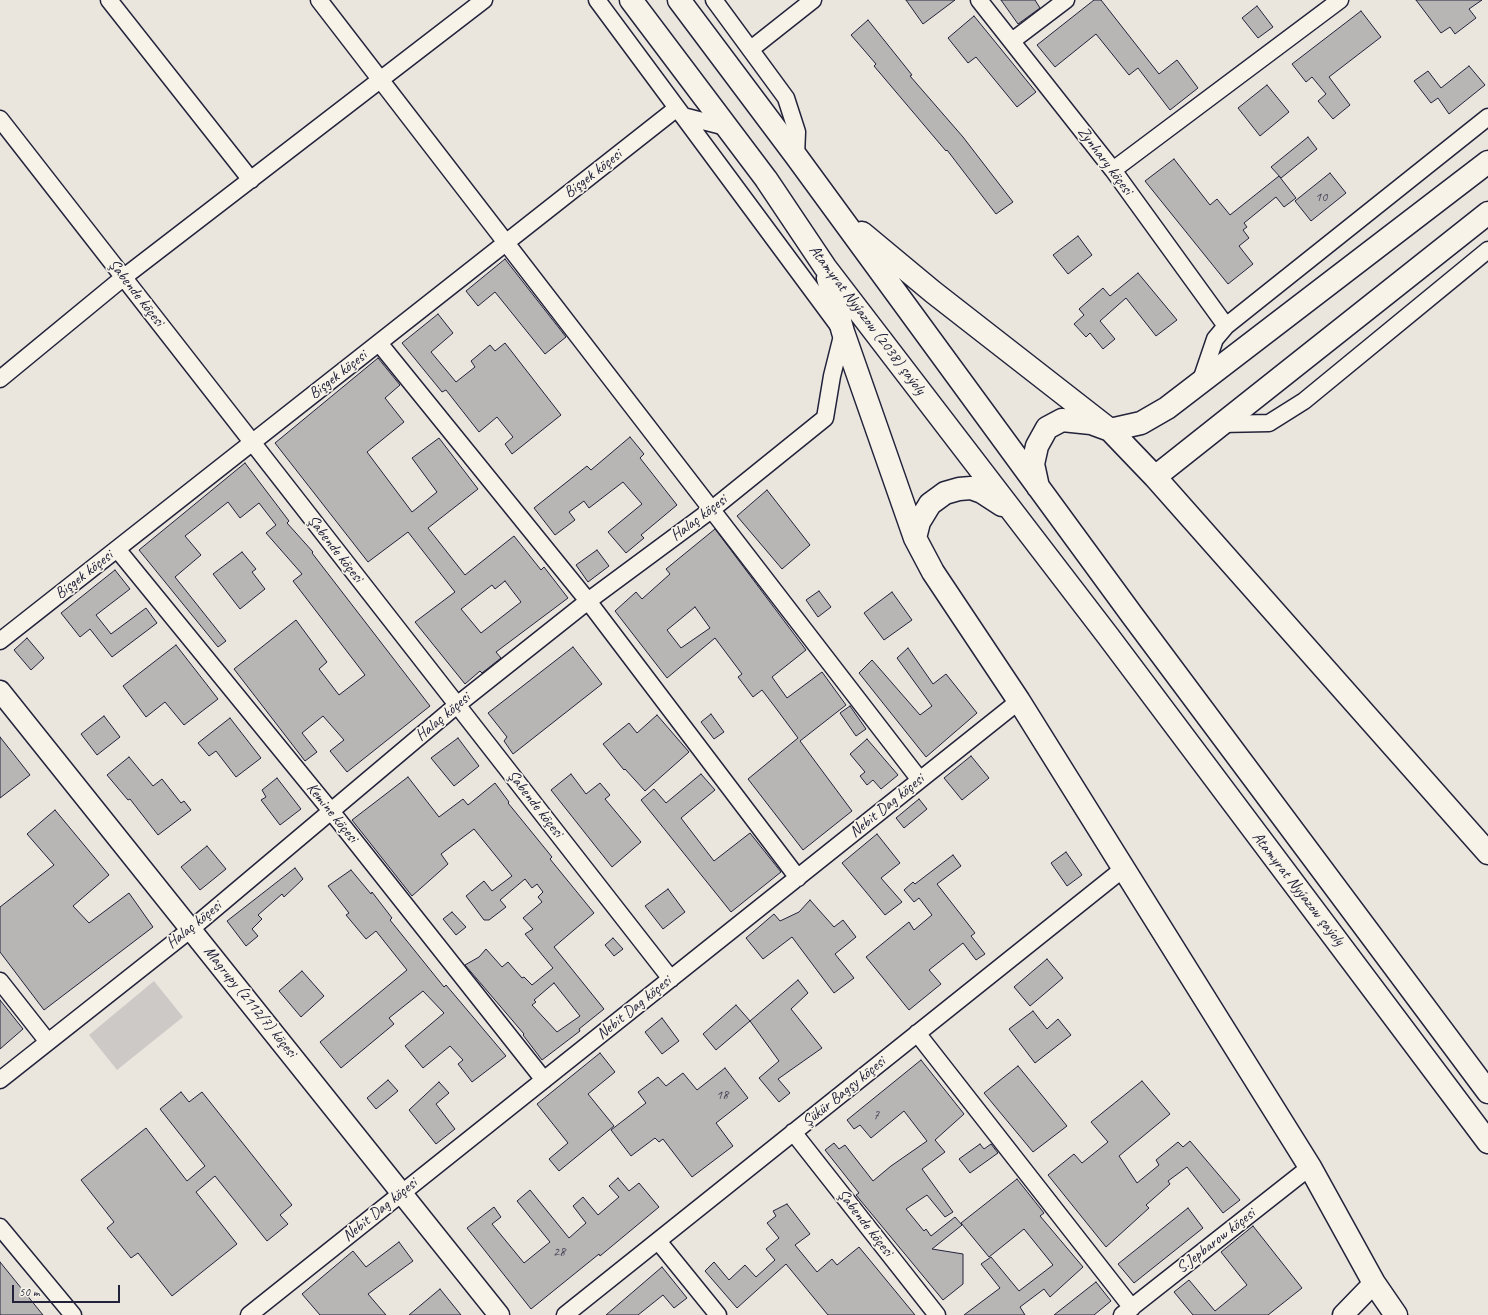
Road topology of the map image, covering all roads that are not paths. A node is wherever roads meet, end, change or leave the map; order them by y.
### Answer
1 (108, 0) edge
2 (319, 0) edge
3 (484, 0) edge
4 (596, 0) edge
5 (630, 0) edge
6 (679, 0) edge
7 (714, 0) edge
8 (812, 0) edge
9 (979, 0) edge
10 (1066, 0) edge
11 (1340, 0) edge
12 (1012, 42) junction
13 (751, 49) junction
14 (381, 81) junction
15 (680, 112) junction
16 (1488, 116) edge
17 (0, 119) edge
18 (726, 127) junction
19 (796, 156) junction
20 (1488, 162) edge
21 (1113, 170) junction
22 (251, 180) junction
23 (836, 212) junction
24 (1488, 213) edge
25 (507, 242) junction
26 (1488, 250) edge
27 (825, 267) junction
28 (124, 277) junction
29 (1226, 326) junction
30 (843, 332) junction
31 (379, 343) junction
32 (0, 379) edge
33 (1200, 383) junction
34 (1220, 424) junction
35 (1110, 430) junction
36 (252, 442) junction
37 (1155, 477) junction
38 (1039, 489) junction
39 (711, 510) junction
40 (1014, 512) junction
41 (915, 538) junction
42 (117, 549) junction
43 (588, 600) junction
44 (1108, 636) joint
45 (0, 641) edge
46 (0, 691) edge
47 (1019, 701) junction
48 (457, 705) junction
49 (920, 780) junction
50 (331, 811) junction
51 (1488, 853) edge
52 (1123, 868) junction
53 (798, 878) junction
54 (191, 929) junction
55 (671, 979) junction
56 (0, 981) edge
57 (917, 1033) junction
58 (48, 1042) junction
59 (0, 1080) edge
60 (544, 1080) junction
61 (1488, 1092) edge
62 (794, 1132) junction
63 (1488, 1142) edge
64 (1310, 1167) junction
65 (403, 1192) junction
66 (0, 1227) edge
67 (658, 1240) junction
68 (1374, 1283) junction
69 (1127, 1311) edge
70 (73, 1315) edge
71 (249, 1315) edge
72 (499, 1315) edge
73 (565, 1315) edge
74 (718, 1315) edge
75 (938, 1315) edge
76 (1343, 1315) edge
77 (1396, 1315) edge

1 - 22 street
2 - 14 street
3 - 14 street
4 - 15 street
5 - 18 main road, Atamyrat Nyýazow (2038) şaýoly
6 - 19 main road
7 - 13 street
8 - 13 street
9 - 12 street, Zynhary köçesi
10 - 12 street
11 - 21 street
12 - 21 street, Zynhary köçesi
13 - 19 street
14 - 22 street
14 - 25 street
15 - 18 street
15 - 25 street, Bişgek köçesi
15 - 30 street
16 - 29 street
17 - 28 street, Şabende köçesi
18 - 27 main road, Atamyrat Nyýazow (2038) şaýoly
19 - 23 main road
20 - 33 main road
21 - 29 street, Zynhary köçesi
22 - 28 street
23 - 35 main road
23 - 38 main road
24 - 34 main road
25 - 31 street, Bişgek köçesi
25 - 39 street
26 - 34 street
27 - 30 main road
27 - 40 main road, Atamyrat Nyýazow (2038) şaýoly
28 - 32 street
28 - 36 street, Şabende köçesi
29 - 33 street
30 - 39 street, Halaç köçesi
30 - 41 main road
31 - 36 street, Bişgek köçesi
31 - 43 street
33 - 35 main road
34 - 37 main road
35 - 37 main road
35 - 38 main road
36 - 42 street, Bişgek köçesi
36 - 48 street, Şabende köçesi
37 - 51 main road
38 - 61 main road, Atamyrat Nyýazow şaýoly
39 - 43 street, Halaç köçesi
39 - 49 street
40 - 41 main road
40 - 44 main road, Atamyrat Nyýazow (2038) şaýoly
41 - 47 main road
42 - 45 street, Bişgek köçesi
42 - 50 street, Kemine köçesi
43 - 48 street, Halaç köçesi
43 - 53 street
44 - 63 main road, Atamyrat Nyýazow şaýoly
46 - 54 street, Magrupy (2112/7) köçesi
47 - 49 street, Nebit Dag köçesi
47 - 52 main road
48 - 50 street, Halaç köçesi
48 - 55 street, Şabende köçesi
49 - 53 street, Nebit Dag köçesi
50 - 54 street, Halaç köçesi
50 - 60 street, Kemine köçesi
52 - 57 street, Şükür Bagşy köçesi
52 - 64 main road
53 - 55 street, Nebit Dag köçesi
54 - 58 street, Halaç köçesi
54 - 65 street, Magrupy (2112/7) köçesi
55 - 60 street, Nebit Dag köçesi
56 - 58 street
57 - 62 street, Şükür Bagşy köçesi
57 - 69 street
58 - 59 street, Halaç köçesi
60 - 65 street, Nebit Dag köçesi
62 - 67 street, Şükür Bagşy köçesi
62 - 75 street, Şabende köçesi
64 - 68 main road
64 - 69 street, S.Jepbarow köçesi
65 - 71 street, Nebit Dag köçesi
65 - 72 street, Magrupy (2112/7) köçesi
66 - 70 street
67 - 73 street, Şükür Bagşy köçesi
67 - 74 street
68 - 76 street
68 - 77 main road

